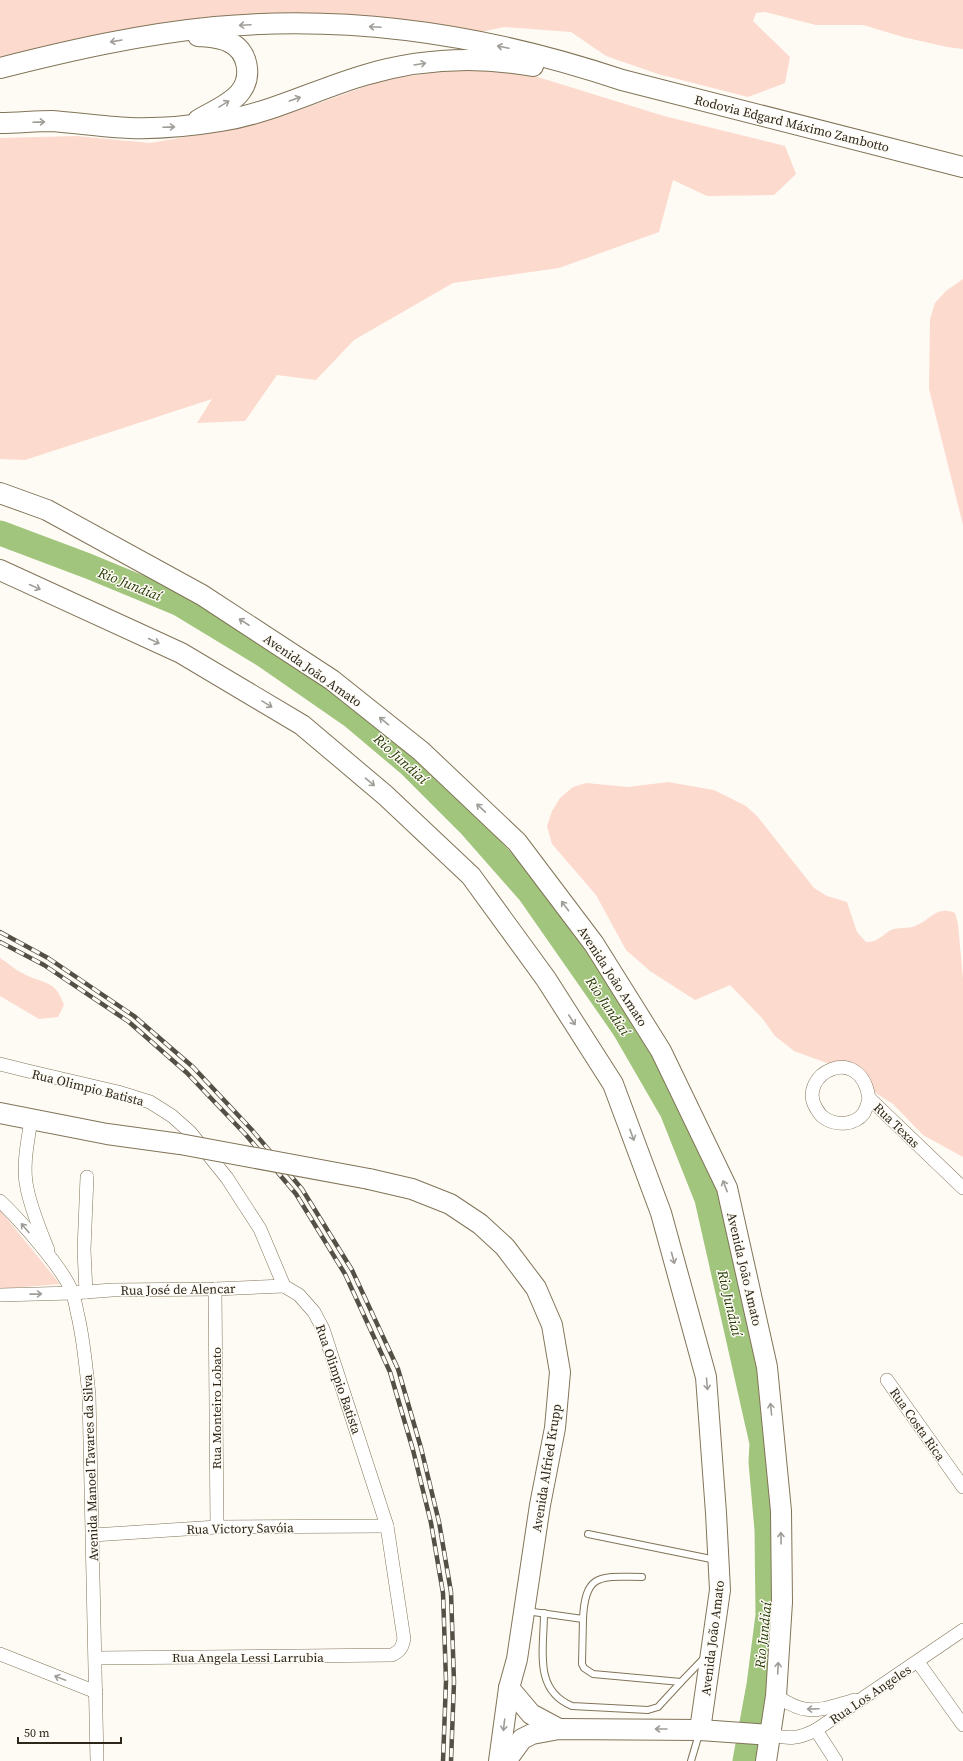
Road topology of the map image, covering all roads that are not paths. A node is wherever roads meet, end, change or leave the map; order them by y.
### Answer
1 (167, 32) junction
2 (0, 68) edge
3 (622, 80) junction
4 (1, 123) edge
5 (191, 125) junction
6 (963, 167) edge
7 (0, 492) edge
8 (0, 570) edge
9 (0, 1064) edge
10 (869, 1098) junction
11 (0, 1113) edge
12 (31, 1120) junction
13 (87, 1178) dead end
14 (963, 1188) edge
15 (0, 1201) edge
16 (52, 1260) junction
17 (284, 1286) junction
18 (215, 1289) junction
19 (79, 1292) junction
20 (0, 1295) edge
21 (887, 1380) dead end
22 (963, 1487) edge
23 (387, 1526) junction
24 (217, 1527) junction
25 (588, 1534) dead end
26 (93, 1535) junction
27 (719, 1561) junction
28 (642, 1577) dead end
29 (524, 1610) junction
30 (544, 1614) junction
31 (582, 1619) junction
32 (963, 1630) edge
33 (712, 1650) junction
34 (399, 1652) joint
35 (0, 1654) edge
36 (96, 1658) junction
37 (918, 1662) junction
38 (681, 1682) junction
39 (509, 1688) junction
40 (96, 1692) junction
41 (776, 1696) junction
42 (864, 1698) junction
43 (963, 1725) edge
44 (559, 1729) junction
45 (707, 1730) junction
46 (816, 1730) junction
47 (766, 1734) junction
48 (97, 1761) edge
49 (499, 1761) edge
50 (506, 1761) edge
51 (691, 1761) edge
52 (766, 1761) edge
53 (836, 1761) edge

1 -> 2 main road, Rodovia Edgard Máximo Zambotto
3 -> 1 main road, Rodovia Edgard Máximo Zambotto
5 -> 1 main road
5 -> 3 main road, Rodovia Edgard Máximo Zambotto
3 - 6 main road, Rodovia Edgard Máximo Zambotto
4 -> 5 main road, Rodovia Edgard Máximo Zambotto
41 -> 7 main road, Avenida João Amato
8 -> 27 main road, Avenida João Amato
9 - 17 street, Rua Olimpio Batista
10 - 10 street, Rua Texas
10 - 14 street, Rua Texas
11 - 12 main road, Avenida Alfried Krupp
12 - 16 street
12 - 29 main road, Avenida Alfried Krupp, bridge
13 - 19 street
16 -> 15 street, Avenida Manoel Tavares da Silva
16 - 19 street, Avenida Manoel Tavares da Silva
17 - 18 street, Rua José de Alencar
17 - 23 street, Rua Olimpio Batista
18 - 19 street, Rua José de Alencar
18 - 24 street, Rua Monteiro Lobato
20 -> 19 street, Rua José de Alencar
19 - 26 street, Avenida Manoel Tavares da Silva
21 - 22 street, Rua Costa Rica
23 - 24 street, Rua Victory Savóia
23 - 34 street, Rua Olimpio Batista
24 - 26 street, Rua Victory Savóia
25 - 27 lane
26 - 36 street, Avenida Manoel Tavares da Silva
27 - 33 main road, Avenida João Amato
28 - 31 lane
29 - 30 lane
29 - 39 main road, Avenida Alfried Krupp
30 - 31 lane
30 - 38 lane
31 - 38 lane
32 - 37 street, Rua Los Angeles
33 - 38 lane
33 - 45 main road, Avenida João Amato
34 - 36 street, Rua Angela Lessi Larrubia
40 -> 35 street
36 - 40 street, Avenida Manoel Tavares da Silva
37 - 42 street, Rua Los Angeles
37 - 43 street
39 - 44 main road
39 -> 49 main road, Avenida Alfried Krupp
40 - 48 street, Avenida Manoel Tavares da Silva
42 -> 41 street
41 - 47 main road, Avenida João Amato
42 - 46 street, Rua Los Angeles
45 -> 44 main road
44 - 50 main road
45 - 47 main road
45 - 51 lane
46 - 47 street, Rua Los Angeles
46 - 53 street
47 - 52 main road, Avenida João Amato

